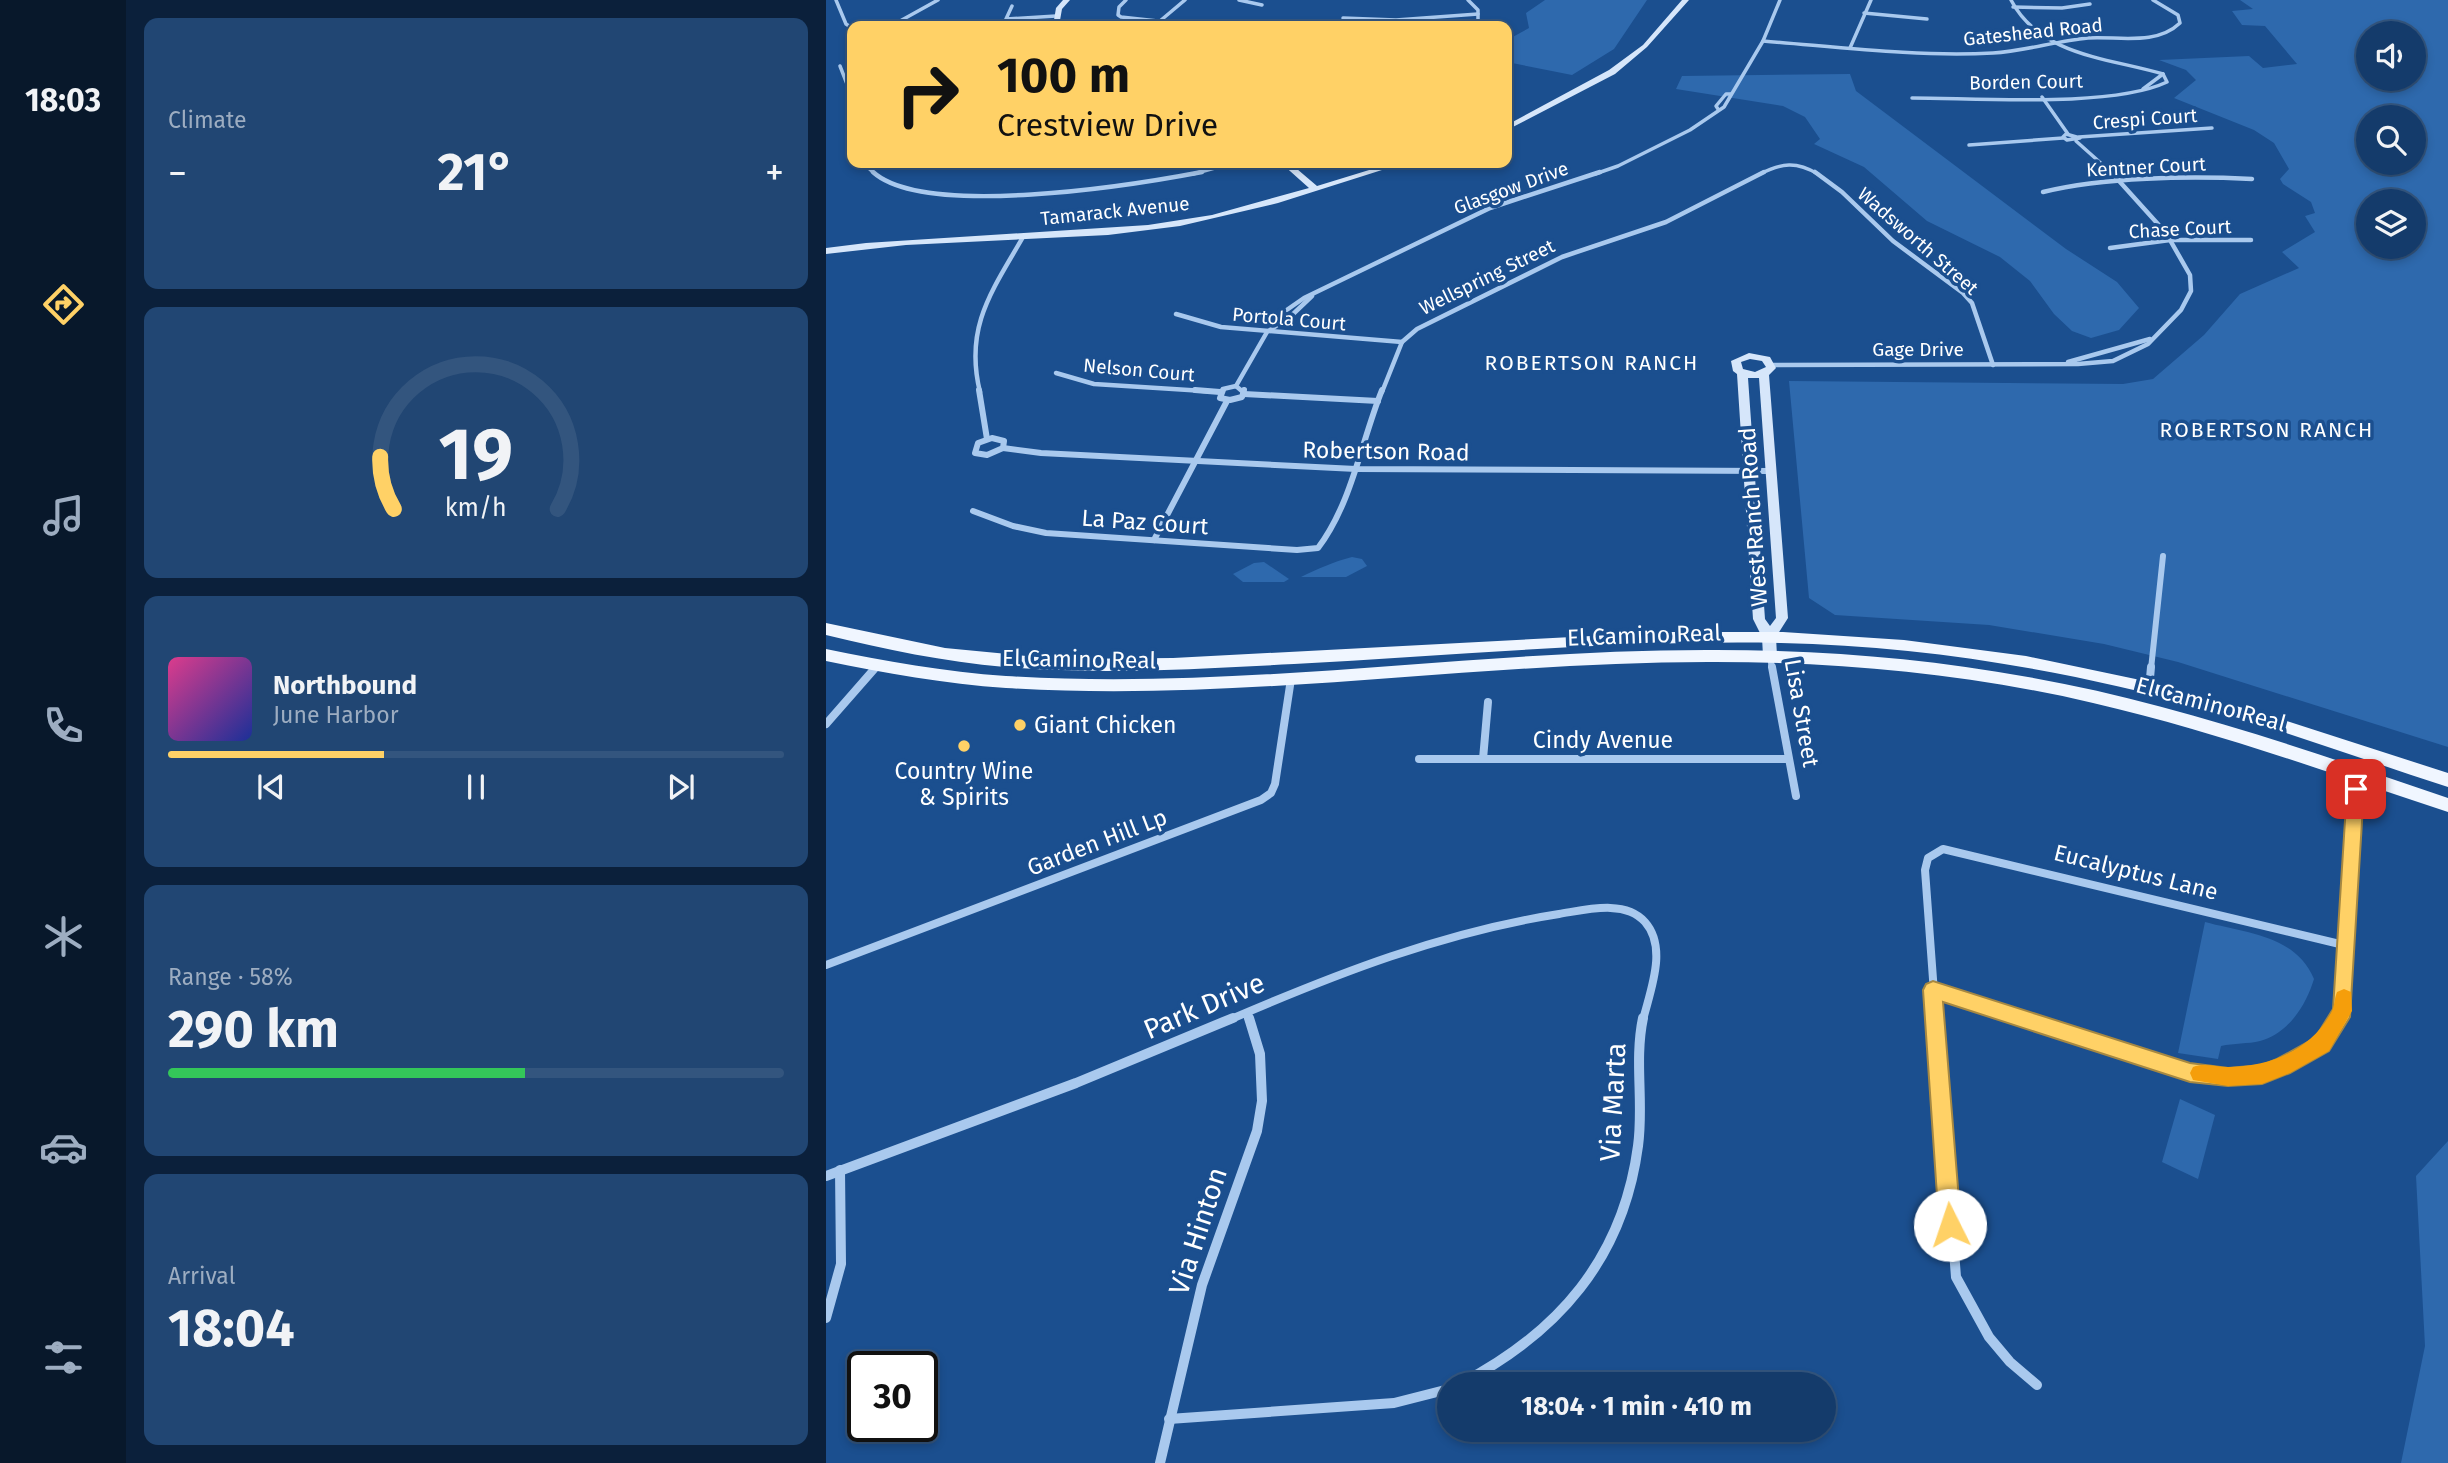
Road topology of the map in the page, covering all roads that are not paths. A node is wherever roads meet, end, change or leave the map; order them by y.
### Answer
1 (835, 0) edge
2 (938, 0) edge
3 (1067, 0) edge
4 (1126, 0) edge
5 (1185, 0) edge
6 (1239, 0) edge
7 (1468, 0) edge
8 (1686, 0) edge
9 (1780, 0) edge
10 (1871, 0) edge
11 (2011, 0) edge
12 (2153, 0) edge
13 (2090, 4) dead end
14 (1262, 5) dead end
15 (1012, 6) dead end
16 (2013, 7) junction
17 (1864, 13) junction
18 (1478, 14) junction
19 (1056, 16) junction
20 (1343, 19) dead end
21 (1927, 19) dead end
22 (1161, 20) junction
23 (900, 21) edge
24 (1056, 21) edge
25 (1168, 21) edge
26 (1478, 21) edge
27 (847, 25) edge
28 (1763, 41) junction
29 (2059, 44) junction
30 (1850, 48) junction
31 (840, 66) dead end
32 (2163, 74) junction
33 (847, 84) edge
34 (2149, 86) junction
35 (2157, 89) junction
36 (2140, 92) junction
37 (2042, 97) junction
38 (1912, 98) dead end
39 (1512, 125) edge
40 (2211, 128) dead end
41 (2068, 134) junction
42 (2063, 138) junction
43 (2078, 139) junction
44 (1969, 145) dead end
45 (1794, 164) joint
46 (865, 168) edge
47 (1215, 168) edge
48 (1291, 168) edge
49 (1382, 168) edge
50 (2252, 179) dead end
51 (2123, 183) junction
52 (1315, 188) junction
53 (2043, 192) dead end
54 (1023, 237) junction
55 (2170, 240) junction
56 (2251, 240) dead end
57 (2110, 248) dead end
58 (826, 251) edge
59 (1312, 296) junction
60 (1291, 307) junction
61 (1300, 309) junction
62 (1176, 314) dead end
63 (1278, 322) junction
64 (1267, 332) junction
65 (2150, 339) junction
66 (1402, 342) junction
67 (2110, 351) junction
68 (2117, 356) junction
69 (2065, 363) junction
70 (1993, 365) junction
71 (1768, 369) junction
72 (1056, 373) dead end
73 (1742, 373) junction
74 (1236, 386) junction
75 (1220, 392) junction
76 (1244, 394) junction
77 (1227, 401) junction
78 (1378, 401) junction
79 (987, 439) junction
80 (1003, 448) junction
81 (1194, 462) junction
82 (1356, 469) junction
83 (1747, 471) junction
84 (1769, 471) junction
85 (972, 511) dead end
86 (1154, 540) junction
87 (1318, 548) joint
88 (2163, 556) dead end
89 (826, 629) edge
90 (1769, 637) junction
91 (826, 655) edge
92 (1770, 656) junction
93 (876, 667) junction
94 (1291, 678) junction
95 (2149, 689) junction
96 (1488, 702) dead end
97 (826, 724) edge
98 (1419, 759) dead end
99 (1483, 759) junction
100 (1787, 759) junction
101 (2356, 774) junction
102 (2448, 780) edge
103 (1796, 796) dead end
104 (2448, 805) edge
105 (1607, 908) joint
106 (2348, 947) junction
107 (826, 965) edge
108 (1933, 990) junction
109 (1247, 1013) junction
110 (840, 1170) junction
111 (826, 1176) edge
112 (826, 1318) edge
113 (1487, 1372) edge
114 (2037, 1385) dead end
115 (1437, 1392) edge
116 (1169, 1419) junction
117 (1160, 1463) edge

1 - 27 street
2 - 23 street
3 - 19 main road
4 - 22 street
5 - 22 street
6 - 14 street
7 - 18 street
8 - 39 main road
9 - 28 street, Glasgow Drive
10 - 17 street
11 - 16 street
12 - 29 street, Gateshead Road
13 - 16 street
15 - 19 street
16 - 29 street
17 - 21 street
17 - 30 street
18 - 20 street
18 - 26 street
19 - 24 main road
22 - 25 street
28 - 30 street, Gateshead Road
28 - 59 street, Glasgow Drive
29 - 30 street, Gateshead Road
29 - 32 street
31 - 33 street
32 - 34 street
32 - 35 street
34 - 35 street
34 - 36 street
35 - 36 street, Borden Court
36 - 37 street, Borden Court
37 - 38 street, Borden Court
37 - 41 street
40 - 43 street, Crespi Court
41 - 42 street, Crespi Court
41 - 43 street, Crespi Court
42 - 43 street, Crespi Court
42 - 44 street, Crespi Court
43 - 51 street, Gage Drive
45 - 66 street, Wellspring Street
45 - 70 street, Wadsworth Street
46 - 47 street
48 - 52 main road
49 - 52 main road, Tamarack Avenue
50 - 51 street, Kentner Court
51 - 53 street, Kentner Court
51 - 55 street, Gage Drive
52 - 54 main road, Tamarack Avenue
54 - 58 main road, Tamarack Avenue
54 - 79 street
55 - 56 street, Chase Court
55 - 57 street, Chase Court
55 - 65 street, Gage Drive
59 - 60 street, Glasgow Drive
59 - 61 street, Glasgow Drive
60 - 61 street
60 - 63 street, Glasgow Drive
61 - 63 street, Glasgow Drive
62 - 64 street, Portola Court
63 - 64 street, Glasgow Drive
64 - 66 street, Portola Court
64 - 74 street, Glasgow Drive
65 - 67 street, Gage Drive
65 - 68 street, Gage Drive
66 - 78 street, Wellspring Street
67 - 68 street
67 - 69 street, Gage Drive
68 - 69 street, Gage Drive
69 - 70 street, Gage Drive
70 - 71 street, Gage Drive
71 - 73 main road
71 - 73 main road
71 - 84 main road, West Ranch Road
72 - 75 street, Nelson Court
73 - 83 main road, West Ranch Road
74 - 75 street
74 - 76 street
75 - 77 street
76 - 77 street
76 - 78 street
77 - 81 street
78 - 82 street, Wellspring Street
79 - 80 street
79 - 80 street, Robertson Road
80 - 81 street, Robertson Road
81 - 82 street, Robertson Road
81 - 86 street
82 - 83 street, Robertson Road
82 - 87 street, Wellspring Street
83 - 84 street, Robertson Road
83 - 90 main road, West Ranch Road
84 - 90 main road, West Ranch Road
85 - 86 street, La Paz Court
86 - 87 street, La Paz Court
88 - 95 street
89 - 90 main road, El Camino Real
90 - 92 main road, Lisa Street
90 - 95 main road, El Camino Real
91 - 93 main road, El Camino Real
92 - 94 main road, El Camino Real
92 - 100 street, Lisa Street
92 - 101 main road, El Camino Real
93 - 94 main road, El Camino Real
93 - 97 street
94 - 107 street, Garden Hill Lp
95 - 102 main road, El Camino Real
96 - 99 street
98 - 99 street, Cindy Avenue
99 - 100 street, Cindy Avenue
100 - 103 street, Lisa Street
101 - 104 main road, El Camino Real
101 - 106 street
105 - 109 street, Park Drive
105 - 113 street, Via Marta
106 - 108 street
106 - 108 street, Eucalyptus Lane
108 - 114 street
109 - 110 street, Park Drive
109 - 116 street, Via Hinton
110 - 111 street, Park Drive
110 - 112 street
115 - 116 street
116 - 117 street, Via Hinton

